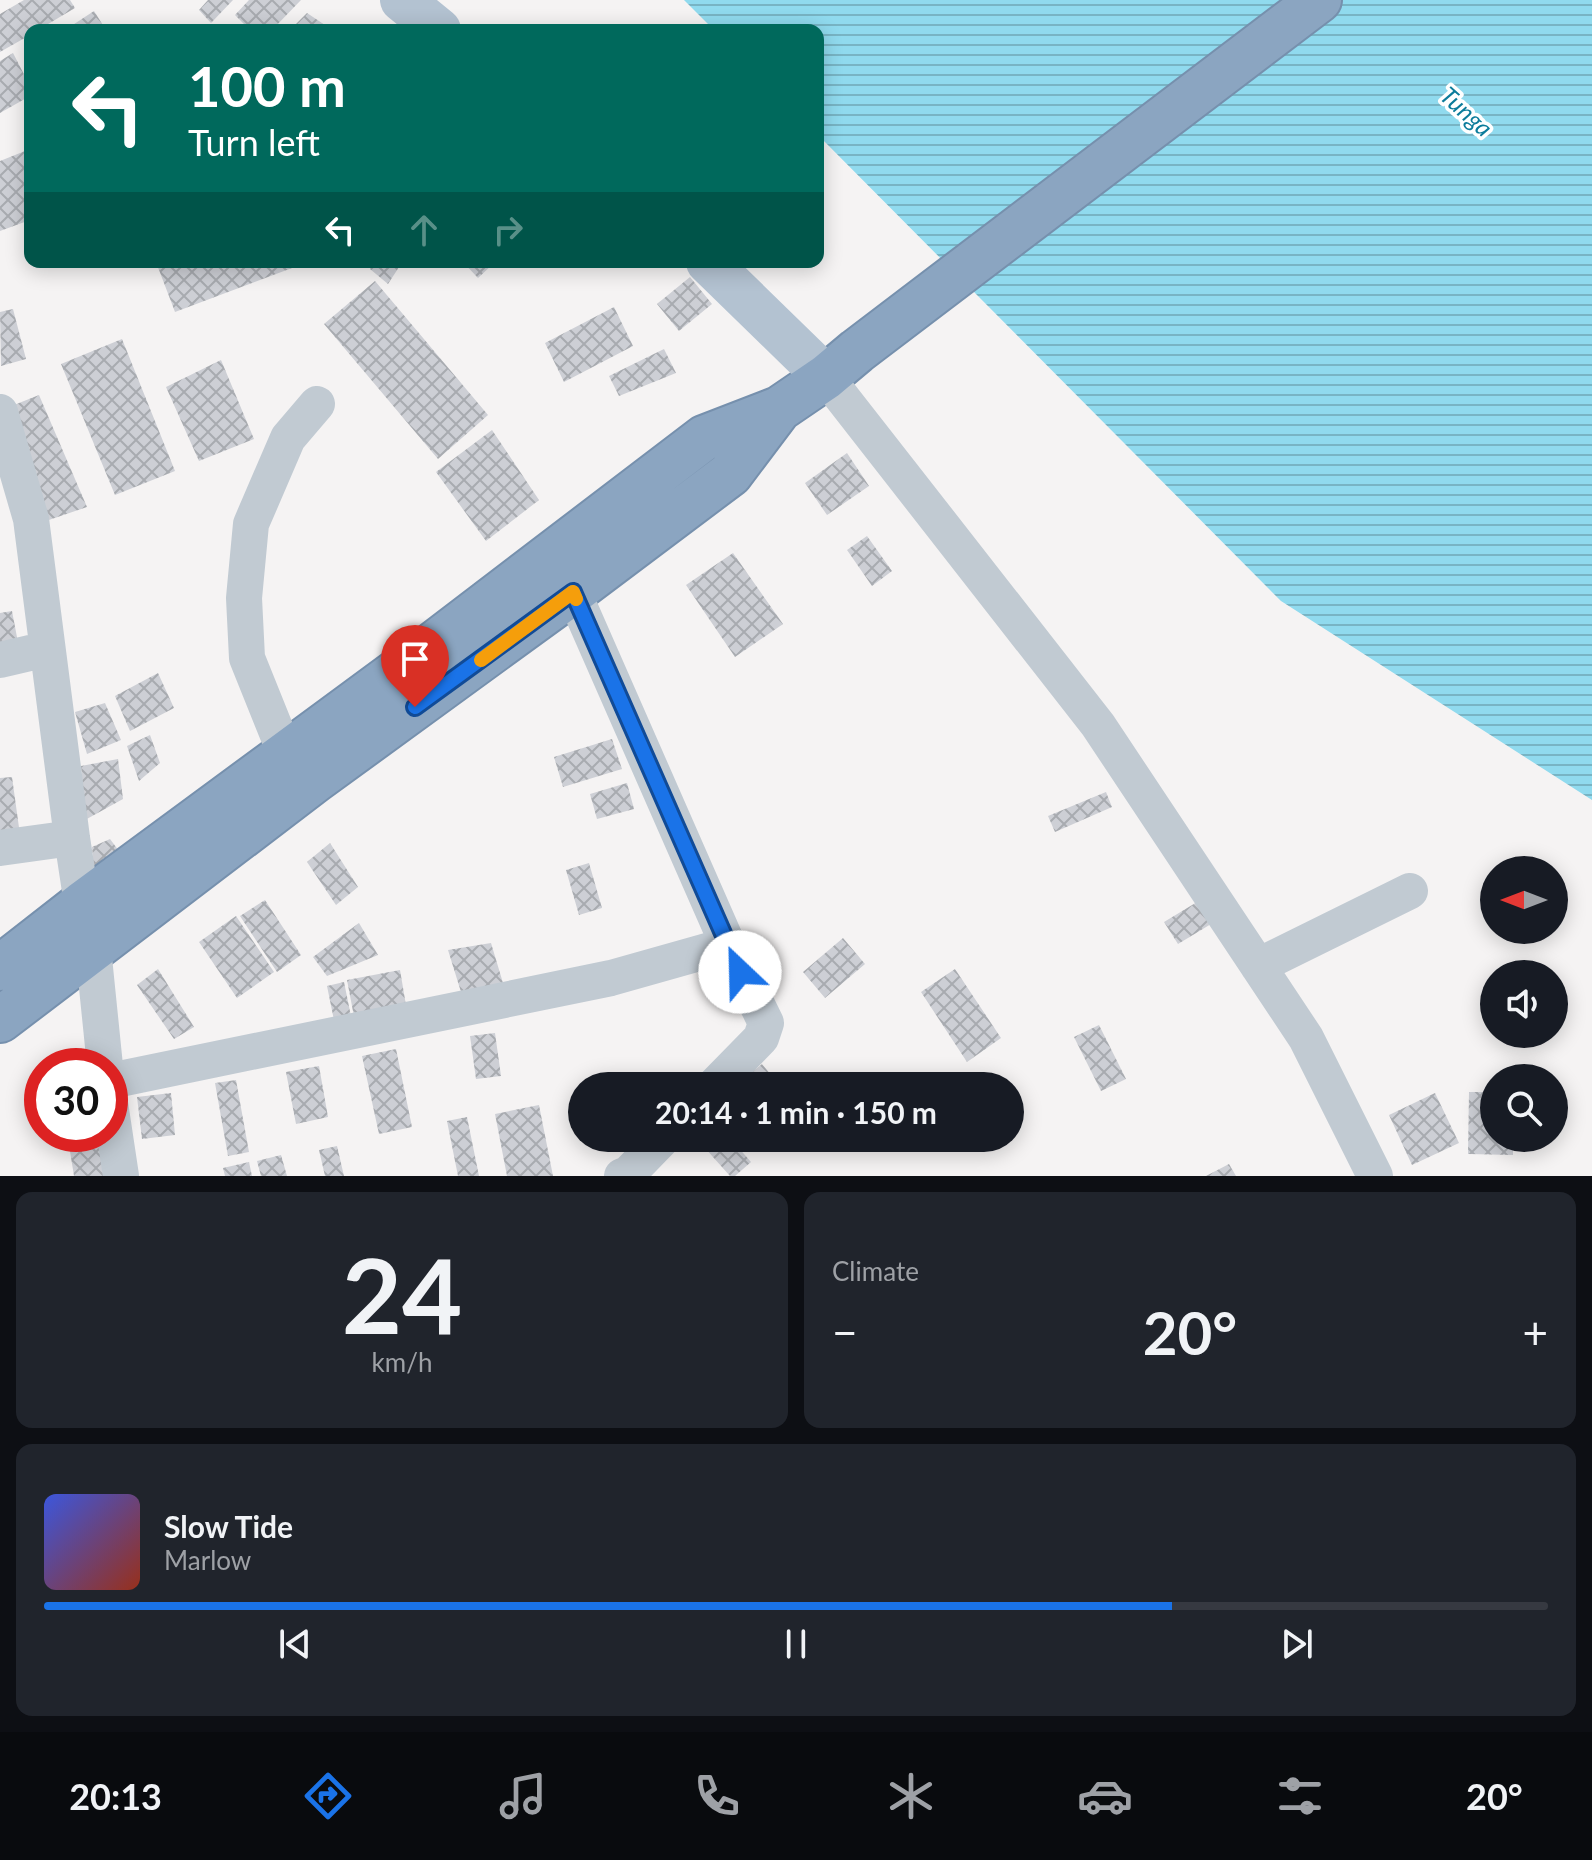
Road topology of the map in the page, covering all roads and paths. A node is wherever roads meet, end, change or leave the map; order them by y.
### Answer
1 (402, 0) edge
2 (1319, 0) edge
3 (432, 24) edge
4 (716, 268) edge
5 (841, 364) junction
6 (317, 404) dead end
7 (779, 409) junction
8 (0, 412) edge
9 (6, 454) edge
10 (573, 592) junction
11 (47, 649) junction
12 (0, 660) edge
13 (286, 755) junction
14 (72, 838) junction
15 (0, 848) edge
16 (1410, 891) dead end
17 (82, 904) junction
18 (728, 945) junction
19 (93, 948) junction
20 (1258, 966) junction
21 (0, 968) edge
22 (0, 1020) edge
23 (103, 1048) edge
24 (728, 1072) edge
25 (128, 1077) edge
26 (117, 1152) edge
27 (649, 1152) edge
28 (121, 1176) edge
29 (622, 1176) edge
30 (1375, 1176) edge

1 - 3 main road
2 - 5 highway
4 - 5 main road
5 - 7 highway
5 - 20 street
6 - 13 street
7 - 10 highway
7 - 13 highway
8 - 9 street
9 - 11 street
10 - 18 street
10 - 19 highway
11 - 12 street
11 - 14 street
13 - 17 highway
14 - 15 street
14 - 17 street
16 - 20 street
17 - 19 street
17 - 21 highway
18 - 24 street
18 - 25 street
19 - 22 highway
19 - 23 street
20 - 30 street
26 - 28 street
27 - 29 street

